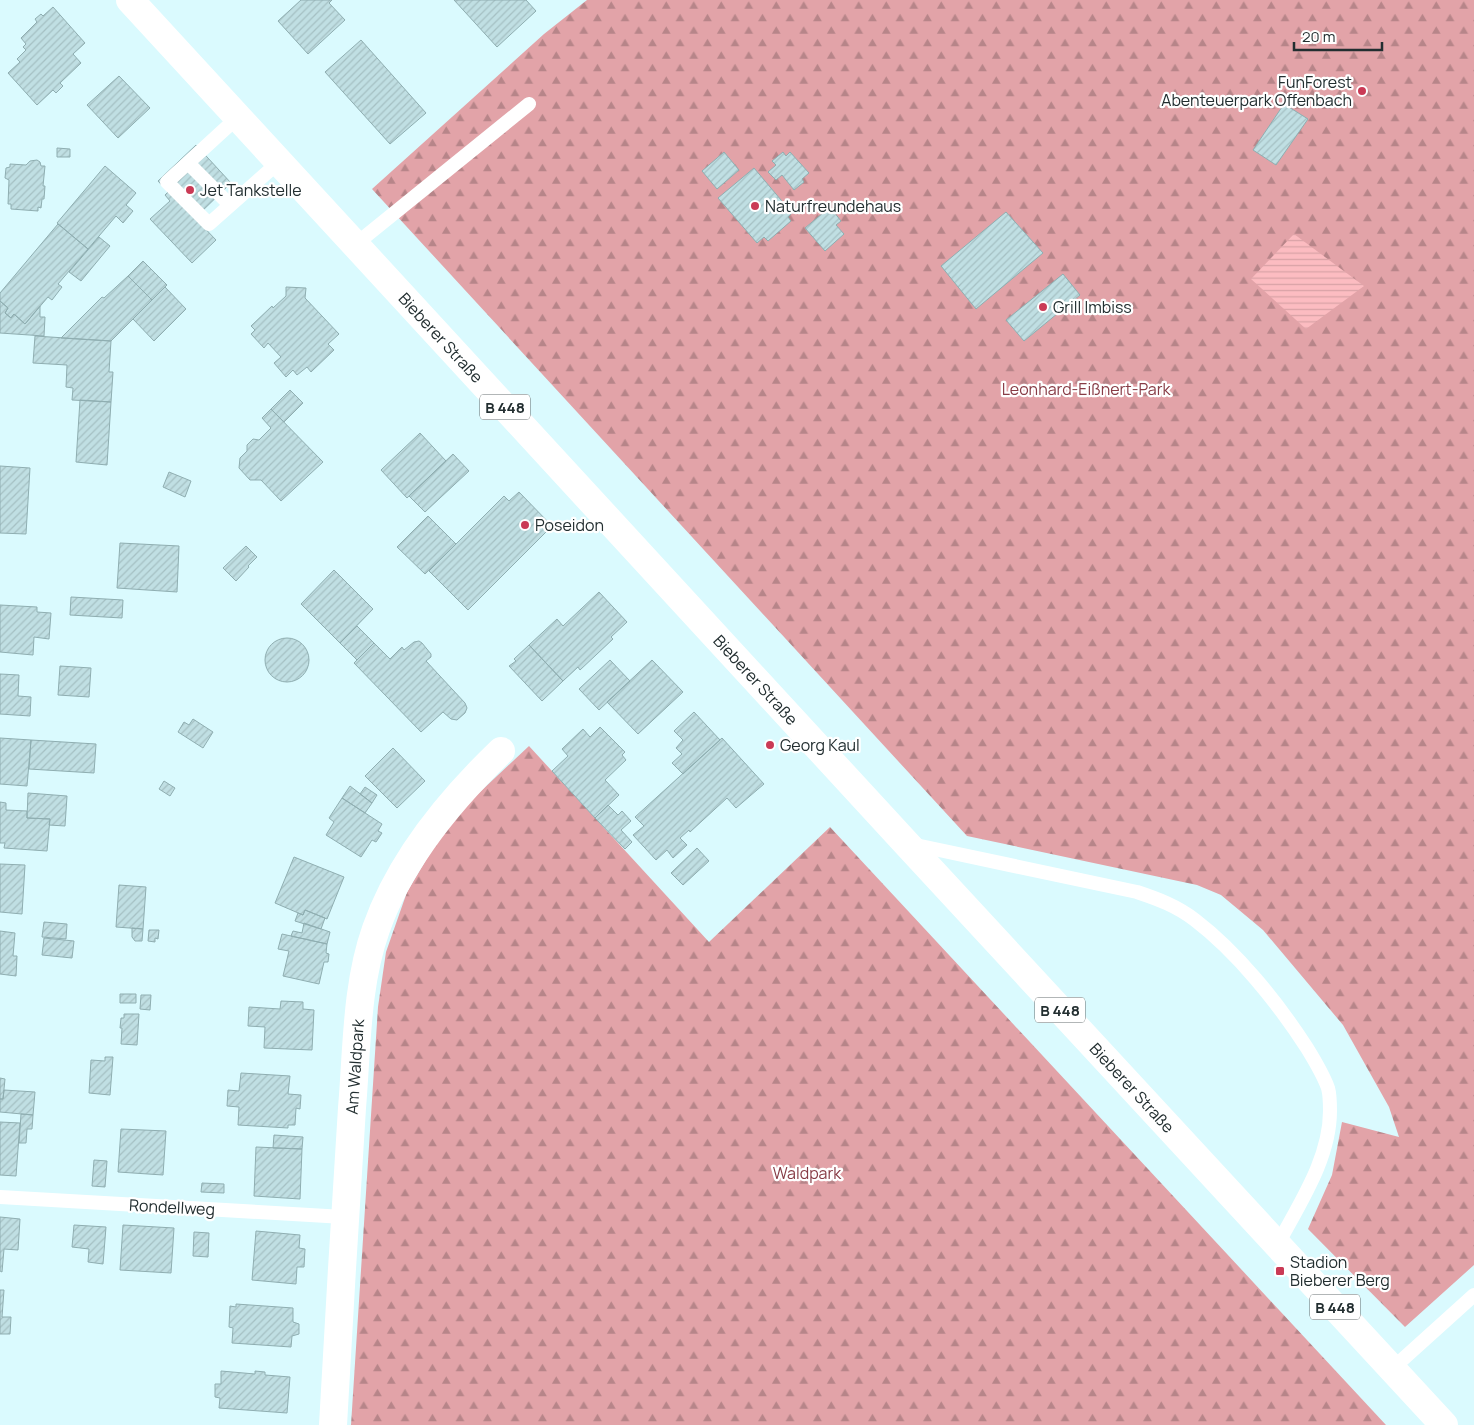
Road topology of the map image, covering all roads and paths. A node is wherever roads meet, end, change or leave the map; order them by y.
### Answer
1 (130, 0) edge
2 (529, 104) dead end
3 (238, 117) junction
4 (279, 162) junction
5 (188, 163) junction
6 (230, 205) junction
7 (356, 244) junction
8 (501, 751) dead end
9 (905, 842) junction
10 (0, 1197) edge
11 (344, 1217) junction
12 (1278, 1244) junction
13 (1474, 1295) edge
14 (1392, 1369) junction
15 (333, 1425) edge
16 (1444, 1425) edge

1 - 3 main road, Bieberer Straße / B 448
2 - 7 lane
3 - 4 main road, Bieberer Straße / B 448
3 - 5 lane
4 - 6 lane
4 - 7 main road, Bieberer Straße / B 448
5 - 6 lane
5 - 6 lane
7 - 9 main road, Bieberer Straße / B 448
8 - 11 main road, Am Waldpark
9 - 12 main road, Bieberer Straße / B 448
9 - 12 lane
10 - 11 lane, Rondellweg
11 - 15 main road, Am Waldpark
12 - 14 main road, Bieberer Straße / B 448
13 - 14 lane
14 - 16 main road, Bieberer Straße / B 448

